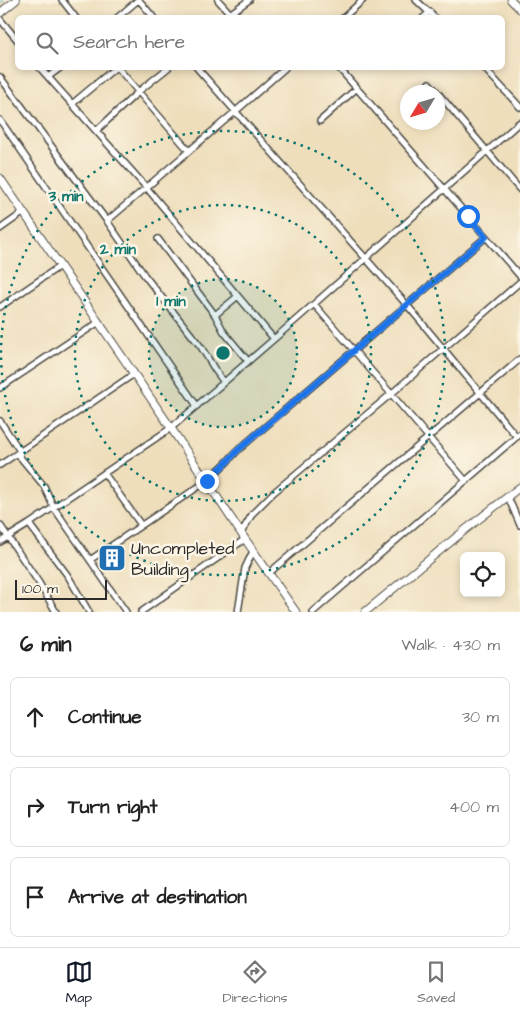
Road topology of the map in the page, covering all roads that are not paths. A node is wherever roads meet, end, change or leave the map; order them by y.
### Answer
1 (16, 0) edge
2 (62, 0) edge
3 (138, 0) edge
4 (218, 0) edge
5 (249, 0) edge
6 (363, 0) edge
7 (416, 0) edge
8 (511, 0) edge
9 (520, 9) edge
10 (430, 12) junction
11 (0, 13) edge
12 (74, 15) edge
13 (120, 15) edge
14 (151, 15) edge
15 (232, 15) edge
16 (346, 15) edge
17 (426, 15) edge
18 (432, 15) edge
19 (0, 19) edge
20 (15, 36) edge
21 (42, 70) edge
22 (58, 70) edge
23 (114, 70) edge
24 (118, 70) edge
25 (166, 70) edge
26 (199, 70) edge
27 (278, 70) edge
28 (341, 70) edge
29 (486, 70) edge
30 (0, 77) edge
31 (48, 78) junction
32 (357, 88) junction
33 (138, 92) junction
34 (445, 102) edge
35 (72, 104) junction
36 (520, 107) edge
37 (236, 111) junction
38 (0, 120) edge
39 (320, 121) dead end
40 (520, 122) edge
41 (96, 131) junction
42 (189, 151) junction
43 (487, 151) junction
44 (0, 178) edge
45 (146, 187) junction
46 (444, 189) junction
47 (520, 190) edge
48 (24, 212) junction
49 (107, 222) junction
50 (0, 229) edge
51 (486, 237) junction
52 (158, 239) dead end
53 (365, 259) junction
54 (60, 266) junction
55 (520, 276) edge
56 (520, 282) edge
57 (238, 296) junction
58 (314, 304) junction
59 (407, 305) junction
60 (0, 307) edge
61 (215, 315) junction
62 (99, 322) junction
63 (274, 339) junction
64 (442, 348) junction
65 (355, 350) junction
66 (520, 359) edge
67 (248, 361) junction
68 (134, 374) junction
69 (224, 381) junction
70 (0, 388) edge
71 (391, 394) junction
72 (480, 394) junction
73 (197, 406) junction
74 (0, 421) edge
75 (171, 428) junction
76 (519, 436) edge
77 (428, 438) junction
78 (20, 450) junction
79 (0, 465) edge
80 (104, 473) junction
81 (207, 481) junction
82 (466, 481) junction
83 (520, 487) edge
84 (508, 497) junction
85 (54, 508) junction
86 (29, 524) junction
87 (0, 525) edge
88 (141, 525) junction
89 (520, 525) edge
90 (8, 536) junction
91 (243, 536) junction
92 (0, 542) edge
93 (254, 552) junction
94 (90, 560) junction
95 (269, 573) junction
96 (56, 612) edge
97 (89, 612) edge
98 (126, 612) edge
99 (141, 612) edge
100 (238, 612) edge
101 (296, 612) edge
102 (313, 612) edge
103 (365, 612) edge

1 - 11 street
2 - 12 street
3 - 13 street
3 - 14 street
4 - 15 street
5 - 15 street
6 - 16 street
7 - 10 street
8 - 9 street
10 - 17 street
10 - 18 street
19 - 20 street
21 - 31 street
22 - 31 street
23 - 35 street
24 - 33 street
25 - 33 street
26 - 37 street
27 - 37 street
28 - 32 street
29 - 36 street
30 - 49 street
31 - 35 street
32 - 39 street
32 - 46 street
33 - 41 street
33 - 42 street
34 - 43 street
35 - 41 street
37 - 42 street
37 - 53 street
38 - 73 street
40 - 43 street
41 - 45 street
42 - 45 street
43 - 46 street
43 - 47 street
44 - 48 street
45 - 49 street
45 - 57 street
46 - 51 street
46 - 53 street
48 - 50 street
48 - 54 street
49 - 69 street
51 - 55 street
51 - 59 street
52 - 61 street
53 - 58 street
53 - 59 street
54 - 60 street
54 - 62 street
56 - 64 street
57 - 61 street
57 - 63 street
58 - 63 street
58 - 65 street
59 - 64 street
59 - 65 street
61 - 67 street
62 - 68 street
62 - 70 street
63 - 67 street
64 - 71 street
64 - 72 street
65 - 71 street
65 - 81 street
66 - 72 street
67 - 69 street
68 - 75 street
68 - 78 street
69 - 73 street
71 - 77 street
71 - 91 street
72 - 76 street
72 - 77 street
73 - 75 street
74 - 78 street
75 - 80 street
75 - 81 street
76 - 82 street
77 - 82 street
77 - 95 street
78 - 79 street
78 - 85 street
80 - 85 street
80 - 88 street
81 - 88 street
81 - 91 street
82 - 102 street
83 - 84 street
84 - 89 street
84 - 103 street
85 - 86 street
85 - 94 street
86 - 90 street
86 - 97 street
87 - 90 street
88 - 94 street
90 - 92 street
90 - 96 street
91 - 93 street
91 - 99 street
93 - 95 street
93 - 100 street
94 - 98 street
95 - 101 street

